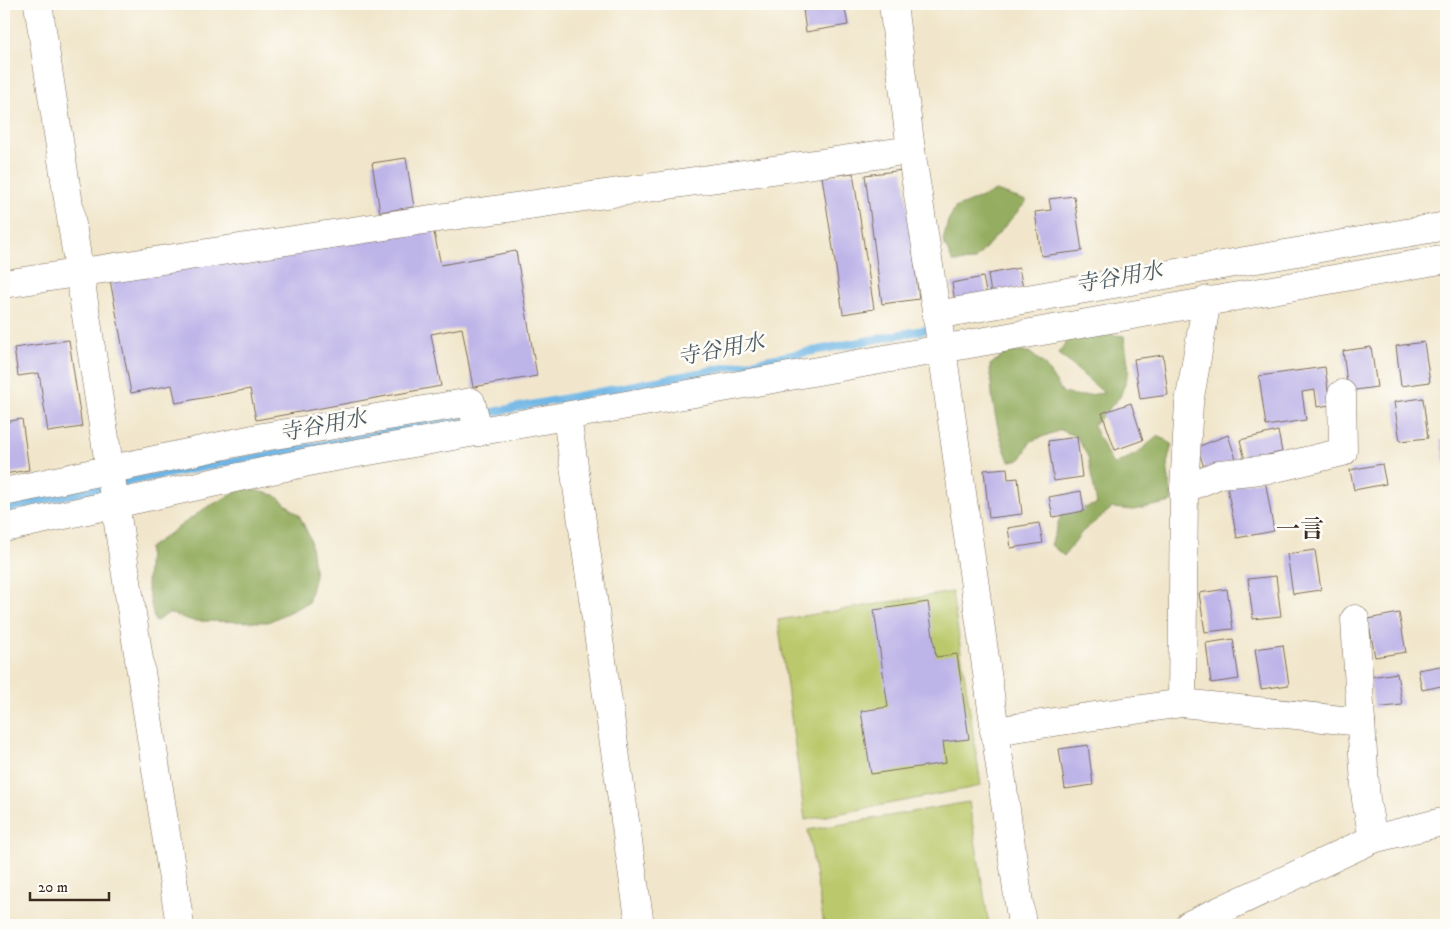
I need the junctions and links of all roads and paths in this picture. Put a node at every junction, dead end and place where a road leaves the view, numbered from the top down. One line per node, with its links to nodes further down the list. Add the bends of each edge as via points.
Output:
1 (38, 4): 6 (street)
2 (893, 4): 3 (street)
3 (911, 150): 6 (street, via 431,219); 9 (street)
4 (1446, 226): 9 (street)
5 (1446, 259): 8 (street)
6 (80, 274): 7 (street); 14 (street)
7 (4, 284)
8 (1207, 300): 10 (street); 15 (street, via 1189,404)
9 (936, 315): 10 (street)
10 (942, 349): 12 (street); 22 (street)
11 (1342, 394): 15 (street, via 1343,452 1272,469 1220,474)
12 (567, 417): 13 (street); 26 (street)
13 (479, 432): 14 (street, via 471,402 263,437); 17 (street, via 313,460)
14 (110, 468): 16 (street); 17 (street)
15 (1184, 489): 20 (street)
16 (4, 492)
17 (115, 503): 18 (street); 25 (street)
18 (4, 528)
19 (1355, 620): 21 (street)
20 (1182, 703): 21 (street); 22 (street)
21 (1362, 722): 24 (street, via 1366,800)
22 (994, 731): 27 (street)
23 (1446, 821): 24 (street)
24 (1373, 838): 28 (street)
25 (180, 925)
26 (640, 925)
27 (1022, 925)
28 (1188, 925)

